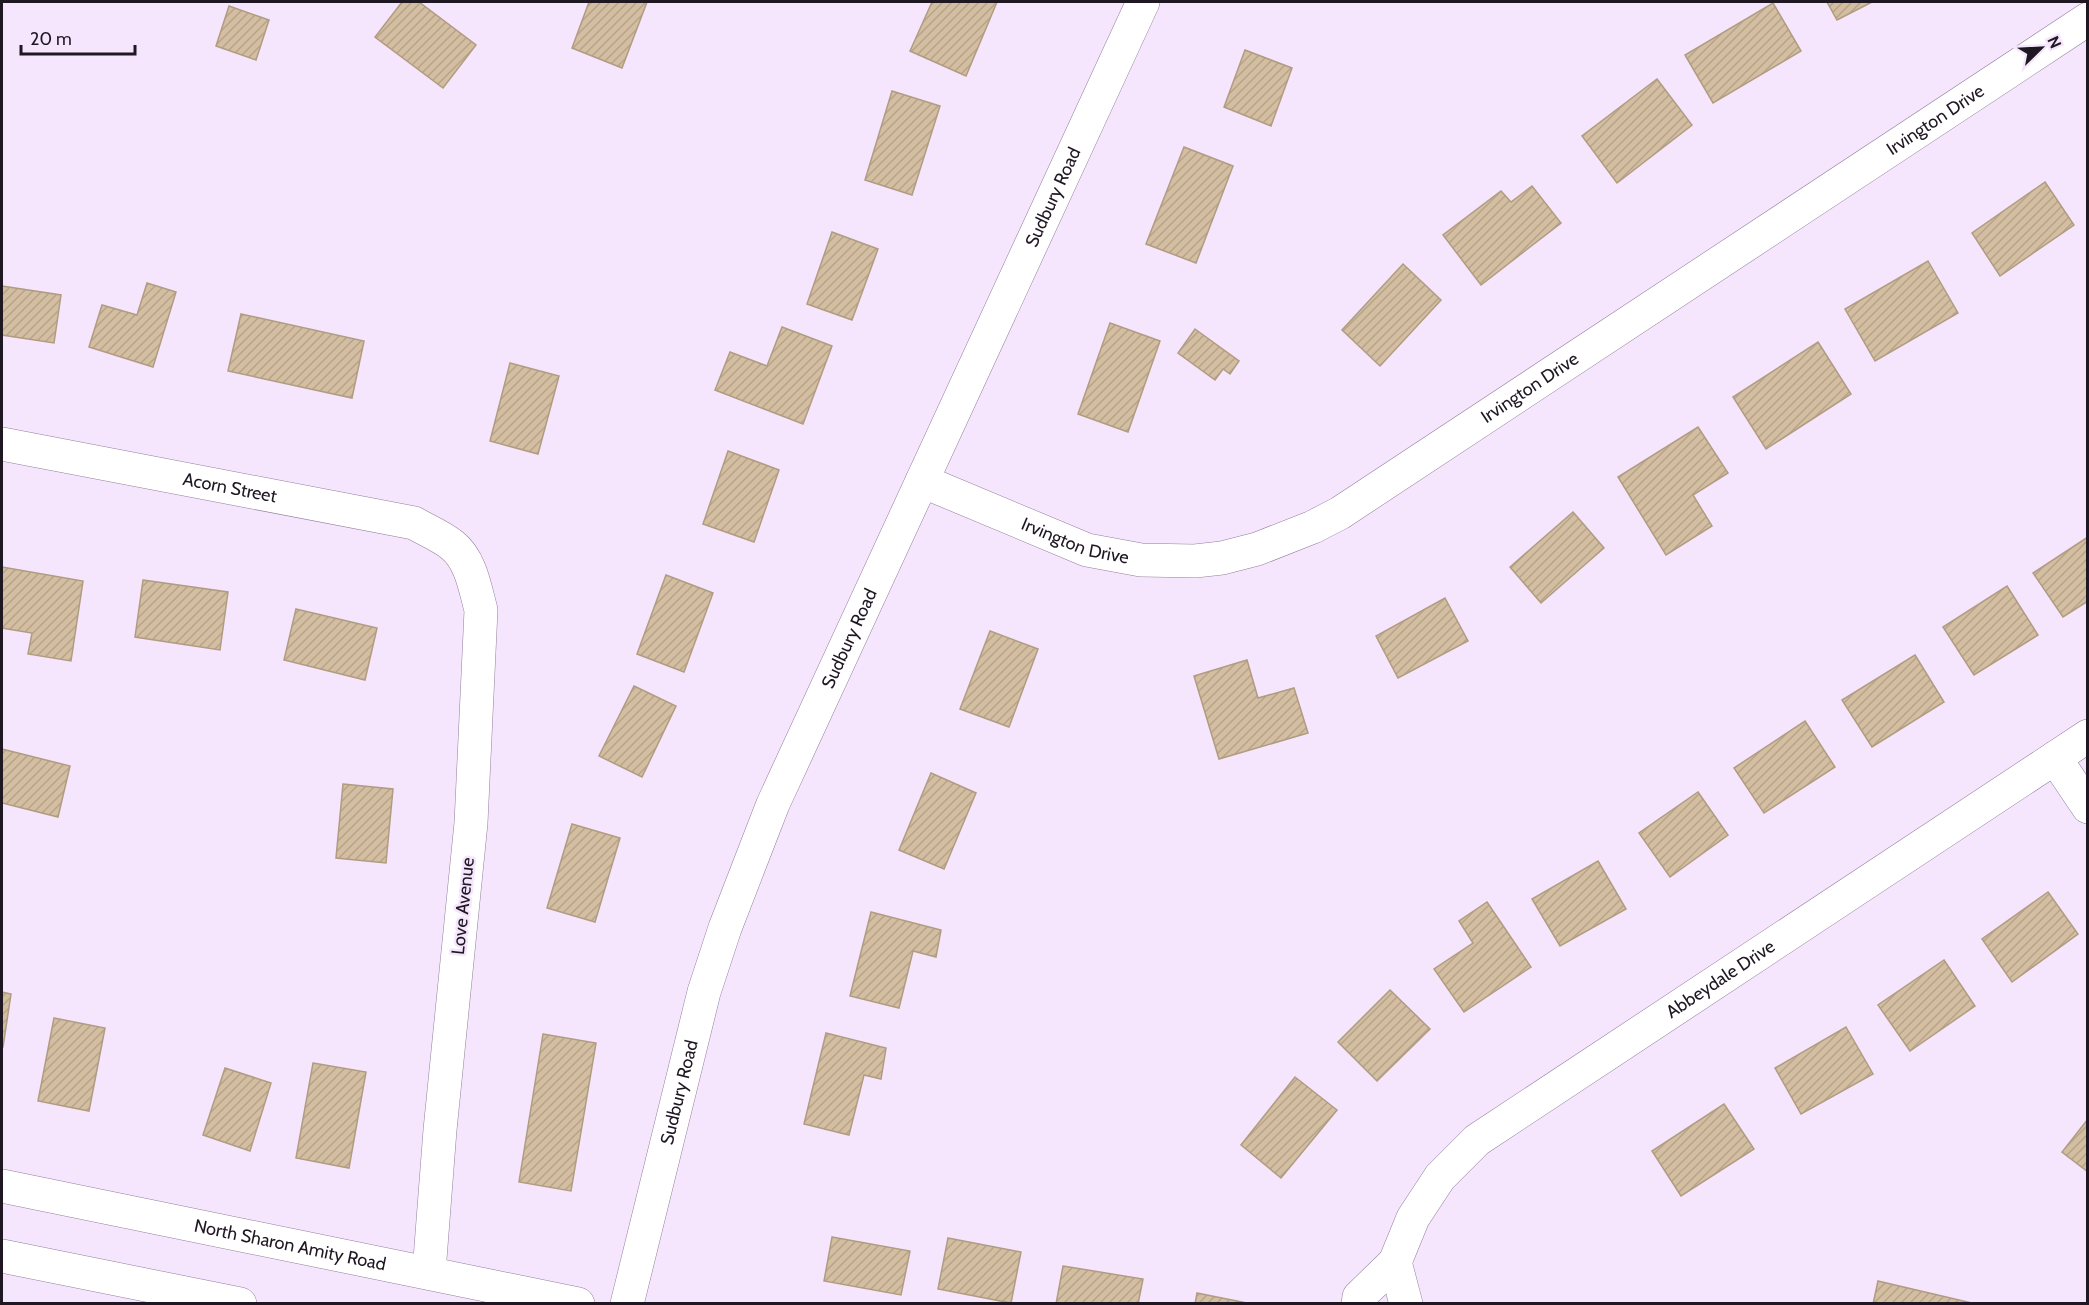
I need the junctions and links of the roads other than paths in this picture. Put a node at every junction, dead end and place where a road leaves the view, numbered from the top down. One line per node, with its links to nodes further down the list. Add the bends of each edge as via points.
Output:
1 (1143, 2): 4 (street, Sudbury Road)
2 (2088, 19): 4 (street, Irvington Drive, via 1340,513 1313,527 1222,558 1141,560 1087,550)
3 (2, 444): 5 (street, Acorn Street, via 414,523)
4 (922, 481): 15 (street, Sudbury Road, via 773,804 724,928 698,1015)
5 (453, 546): 12 (street, Love Avenue, via 472,576 481,610 471,823)
6 (2088, 736): 7 (street, Abbeydale Drive)
7 (2055, 758): 8 (street); 11 (street, Abbeydale Drive, via 1477,1140 1440,1177 1413,1218)
8 (2088, 807)
9 (2, 1186): 12 (street, North Sharon Amity Road)
10 (2, 1256): 13 (street)
11 (1395, 1262): 16 (street, Abbeydale Drive, via 1359,1297); 17 (street)
12 (429, 1272): 14 (street, North Sharon Amity Road)
13 (240, 1304)
14 (578, 1304)
15 (627, 1304)
16 (1358, 1304)
17 (1406, 1304)

